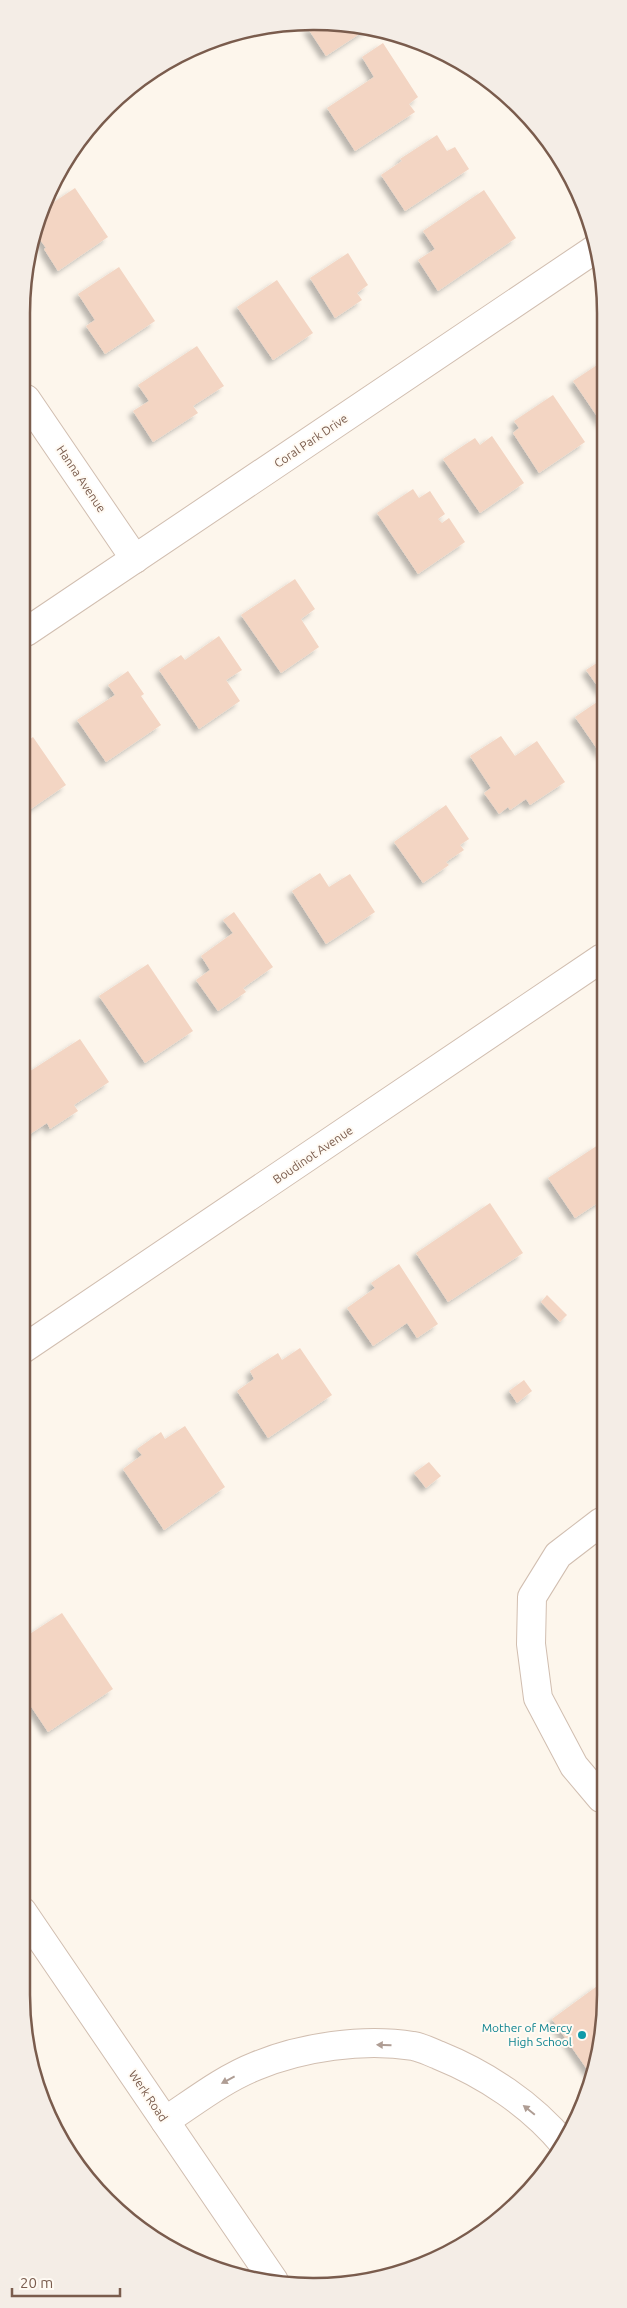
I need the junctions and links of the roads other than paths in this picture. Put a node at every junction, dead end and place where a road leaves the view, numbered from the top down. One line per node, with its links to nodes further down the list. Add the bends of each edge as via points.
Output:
1 (591, 253): 3 (street, Coral Park Drive)
2 (30, 406): 3 (street, Hanna Avenue)
3 (135, 559): 4 (street, Coral Park Drive)
4 (30, 629)
5 (597, 961): 6 (street, Boudinot Avenue)
6 (30, 1344)
7 (597, 1525): 8 (street, via 558,1555 532,1596 531,1644 538,1698 574,1766)
8 (597, 1793)
9 (30, 1923): 10 (street, Werk Road)
10 (165, 2121): 11 (street, one-way to 10, via 509,2094 464,2065 414,2046 357,2043 306,2050 255,2066); 12 (street, Werk Road)
11 (558, 2137)
12 (270, 2275)

